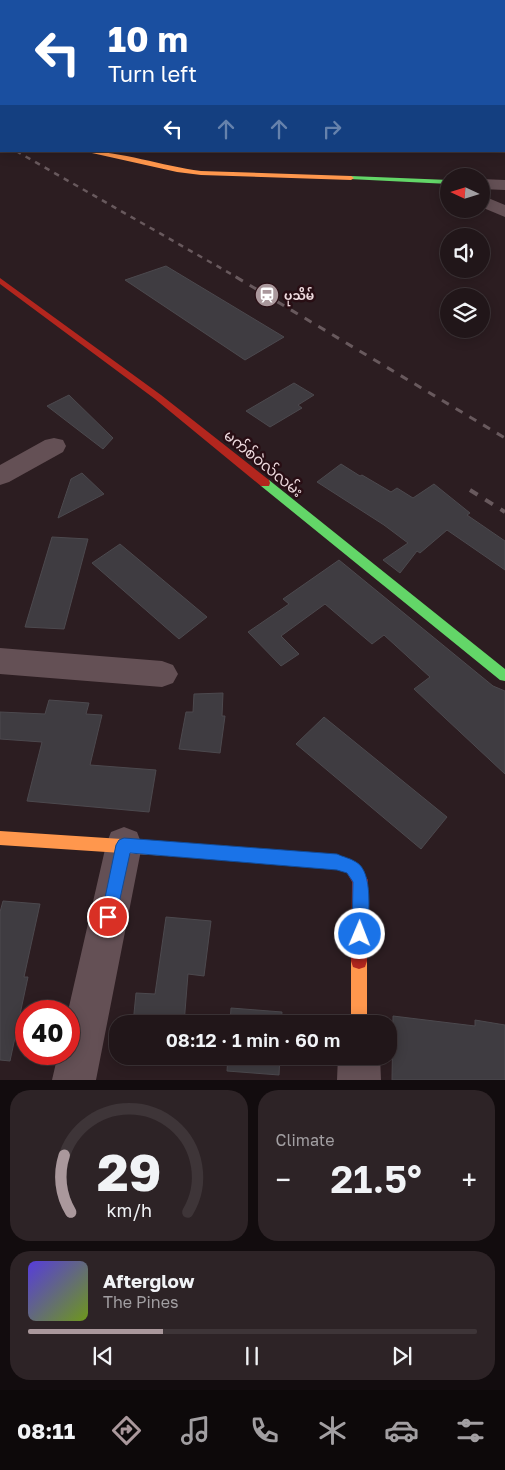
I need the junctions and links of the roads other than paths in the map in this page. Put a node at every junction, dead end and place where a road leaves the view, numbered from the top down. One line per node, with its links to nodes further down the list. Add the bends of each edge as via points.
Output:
1 (91, 152): 2 (street, via 201,173)
2 (440, 183)
3 (490, 184): 4 (street)
4 (505, 185)
5 (490, 204): 6 (street)
6 (505, 212)
7 (0, 280): 12 (street, မက်စ်ဝဲလ်လမ်း, via 158,397)
8 (54, 446): 9 (street)
9 (0, 476)
10 (0, 661): 11 (street)
11 (162, 674)
12 (505, 676)
13 (0, 838): 14 (street)
14 (124, 845): 15 (street, via 337,862 352,868 360,880); 17 (street)
15 (359, 1015)
16 (359, 1065): 18 (street)
17 (74, 1080)
18 (359, 1080)

